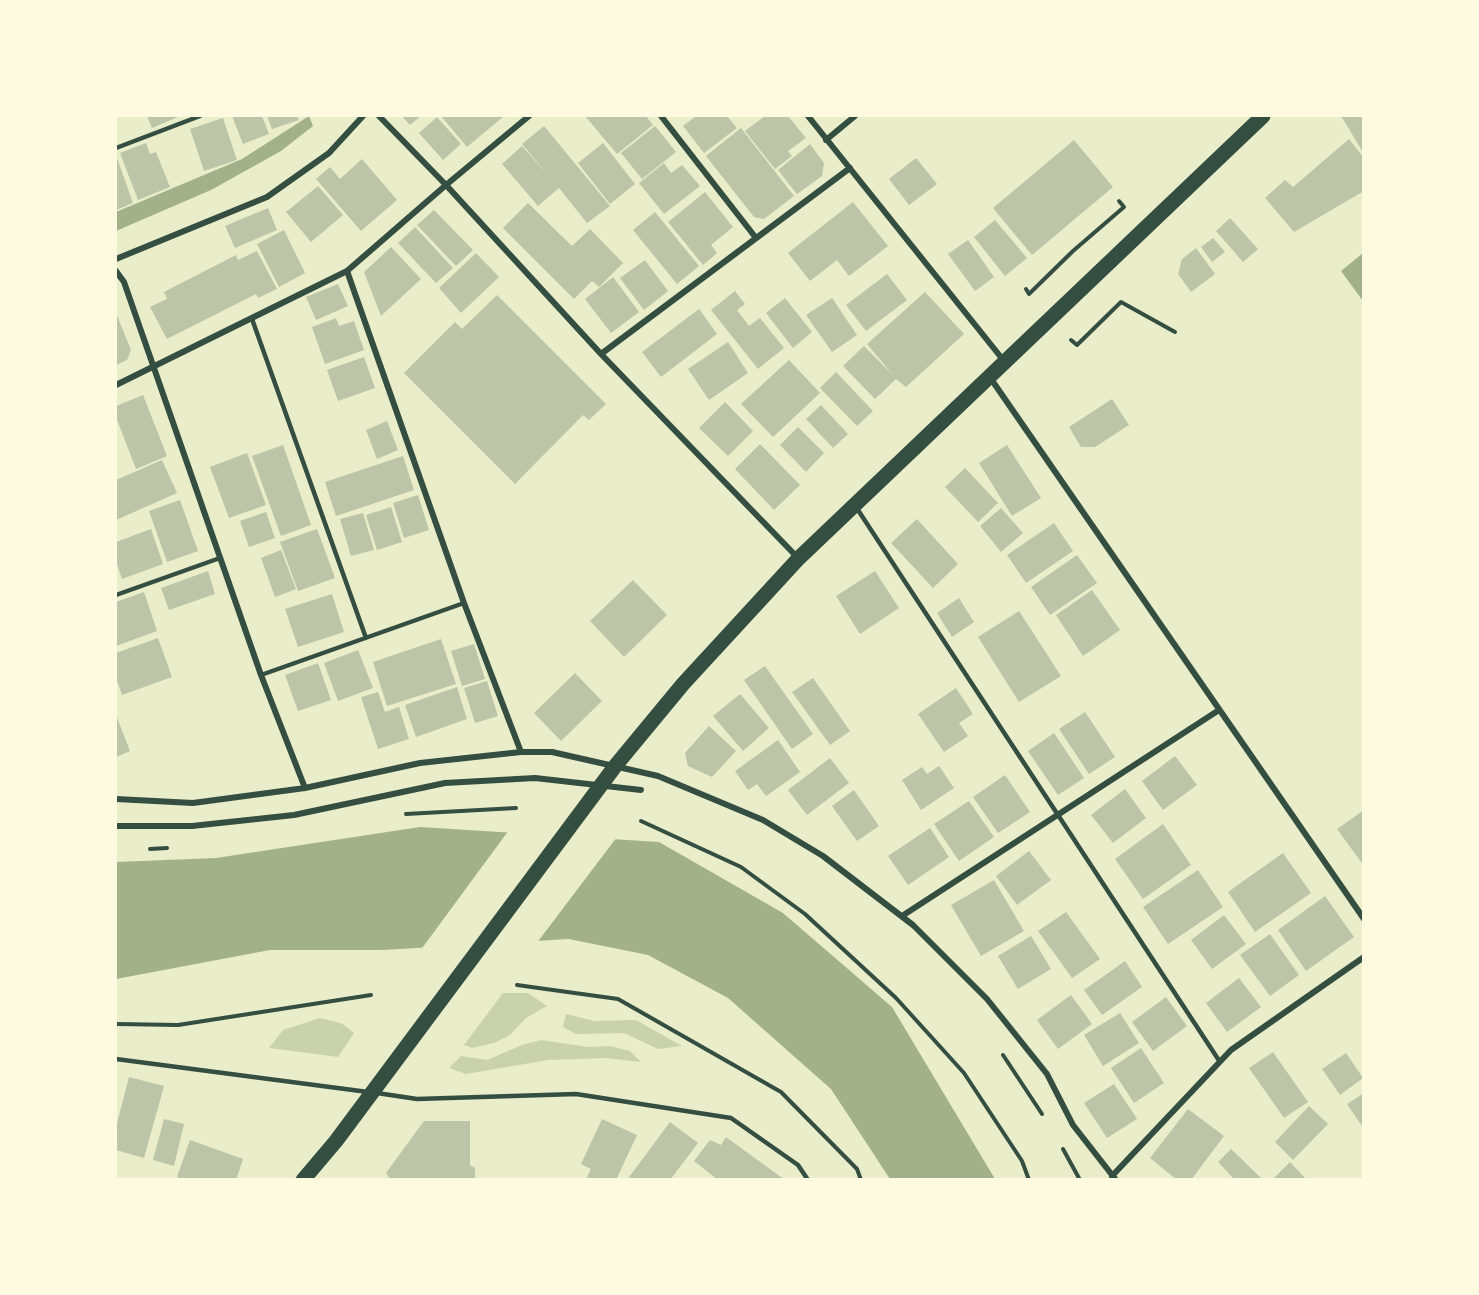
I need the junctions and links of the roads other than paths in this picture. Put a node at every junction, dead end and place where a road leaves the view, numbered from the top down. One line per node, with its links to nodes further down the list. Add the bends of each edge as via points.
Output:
1 (200, 116): 10 (lane)
2 (363, 116): 14 (street, via 330,153 267,197)
3 (379, 116): 12 (street)
4 (529, 116): 12 (street)
5 (661, 116): 13 (street)
6 (808, 116): 9 (street)
7 (855, 116): 9 (street)
8 (1263, 116): 19 (main road)
9 (826, 140): 11 (street)
10 (116, 148)
11 (850, 168): 13 (street); 19 (street)
12 (446, 185): 16 (street); 18 (street)
13 (756, 238): 18 (street)
14 (116, 259)
15 (116, 271): 20 (street)
16 (347, 271): 17 (street); 27 (street)
17 (252, 319): 20 (street); 28 (lane)
18 (601, 354): 25 (street)
19 (1004, 361): 21 (main road)
20 (154, 368): 22 (street); 24 (street)
21 (989, 376): 23 (main road); 30 (street)
22 (116, 385)
23 (854, 505): 25 (main road); 37 (lane)
24 (221, 557): 26 (lane); 29 (street)
25 (799, 558): 32 (main road, via 683,684)
26 (116, 595)
27 (464, 603): 28 (lane); 31 (street)
28 (366, 638): 29 (lane)
29 (261, 675): 33 (street)
30 (1219, 710): 37 (street); 40 (street)
31 (521, 752): 32 (street, via 552,752); 33 (street, via 420,763)
32 (616, 765): 34 (main road); 39 (street, via 658,776 763,820 823,856)
33 (305, 788): 36 (street, via 193,803)
34 (598, 789): 35 (street); 38 (street, via 535,778 445,783 294,815 192,826); 44 (main road)
35 (641, 790)
36 (116, 799)
37 (1058, 815): 39 (street); 43 (lane)
38 (116, 826)
39 (902, 916): 45 (street, via 987,999 1040,1066 1072,1125)
40 (1364, 919)
41 (1364, 957): 43 (street, via 1231,1050)
42 (116, 1059): 44 (lane)
43 (1220, 1062): 45 (street)
44 (372, 1092): 46 (main road); 47 (lane, via 417,1098 576,1094 731,1118 798,1165)
45 (1114, 1178)
46 (303, 1179)
47 (808, 1179)

